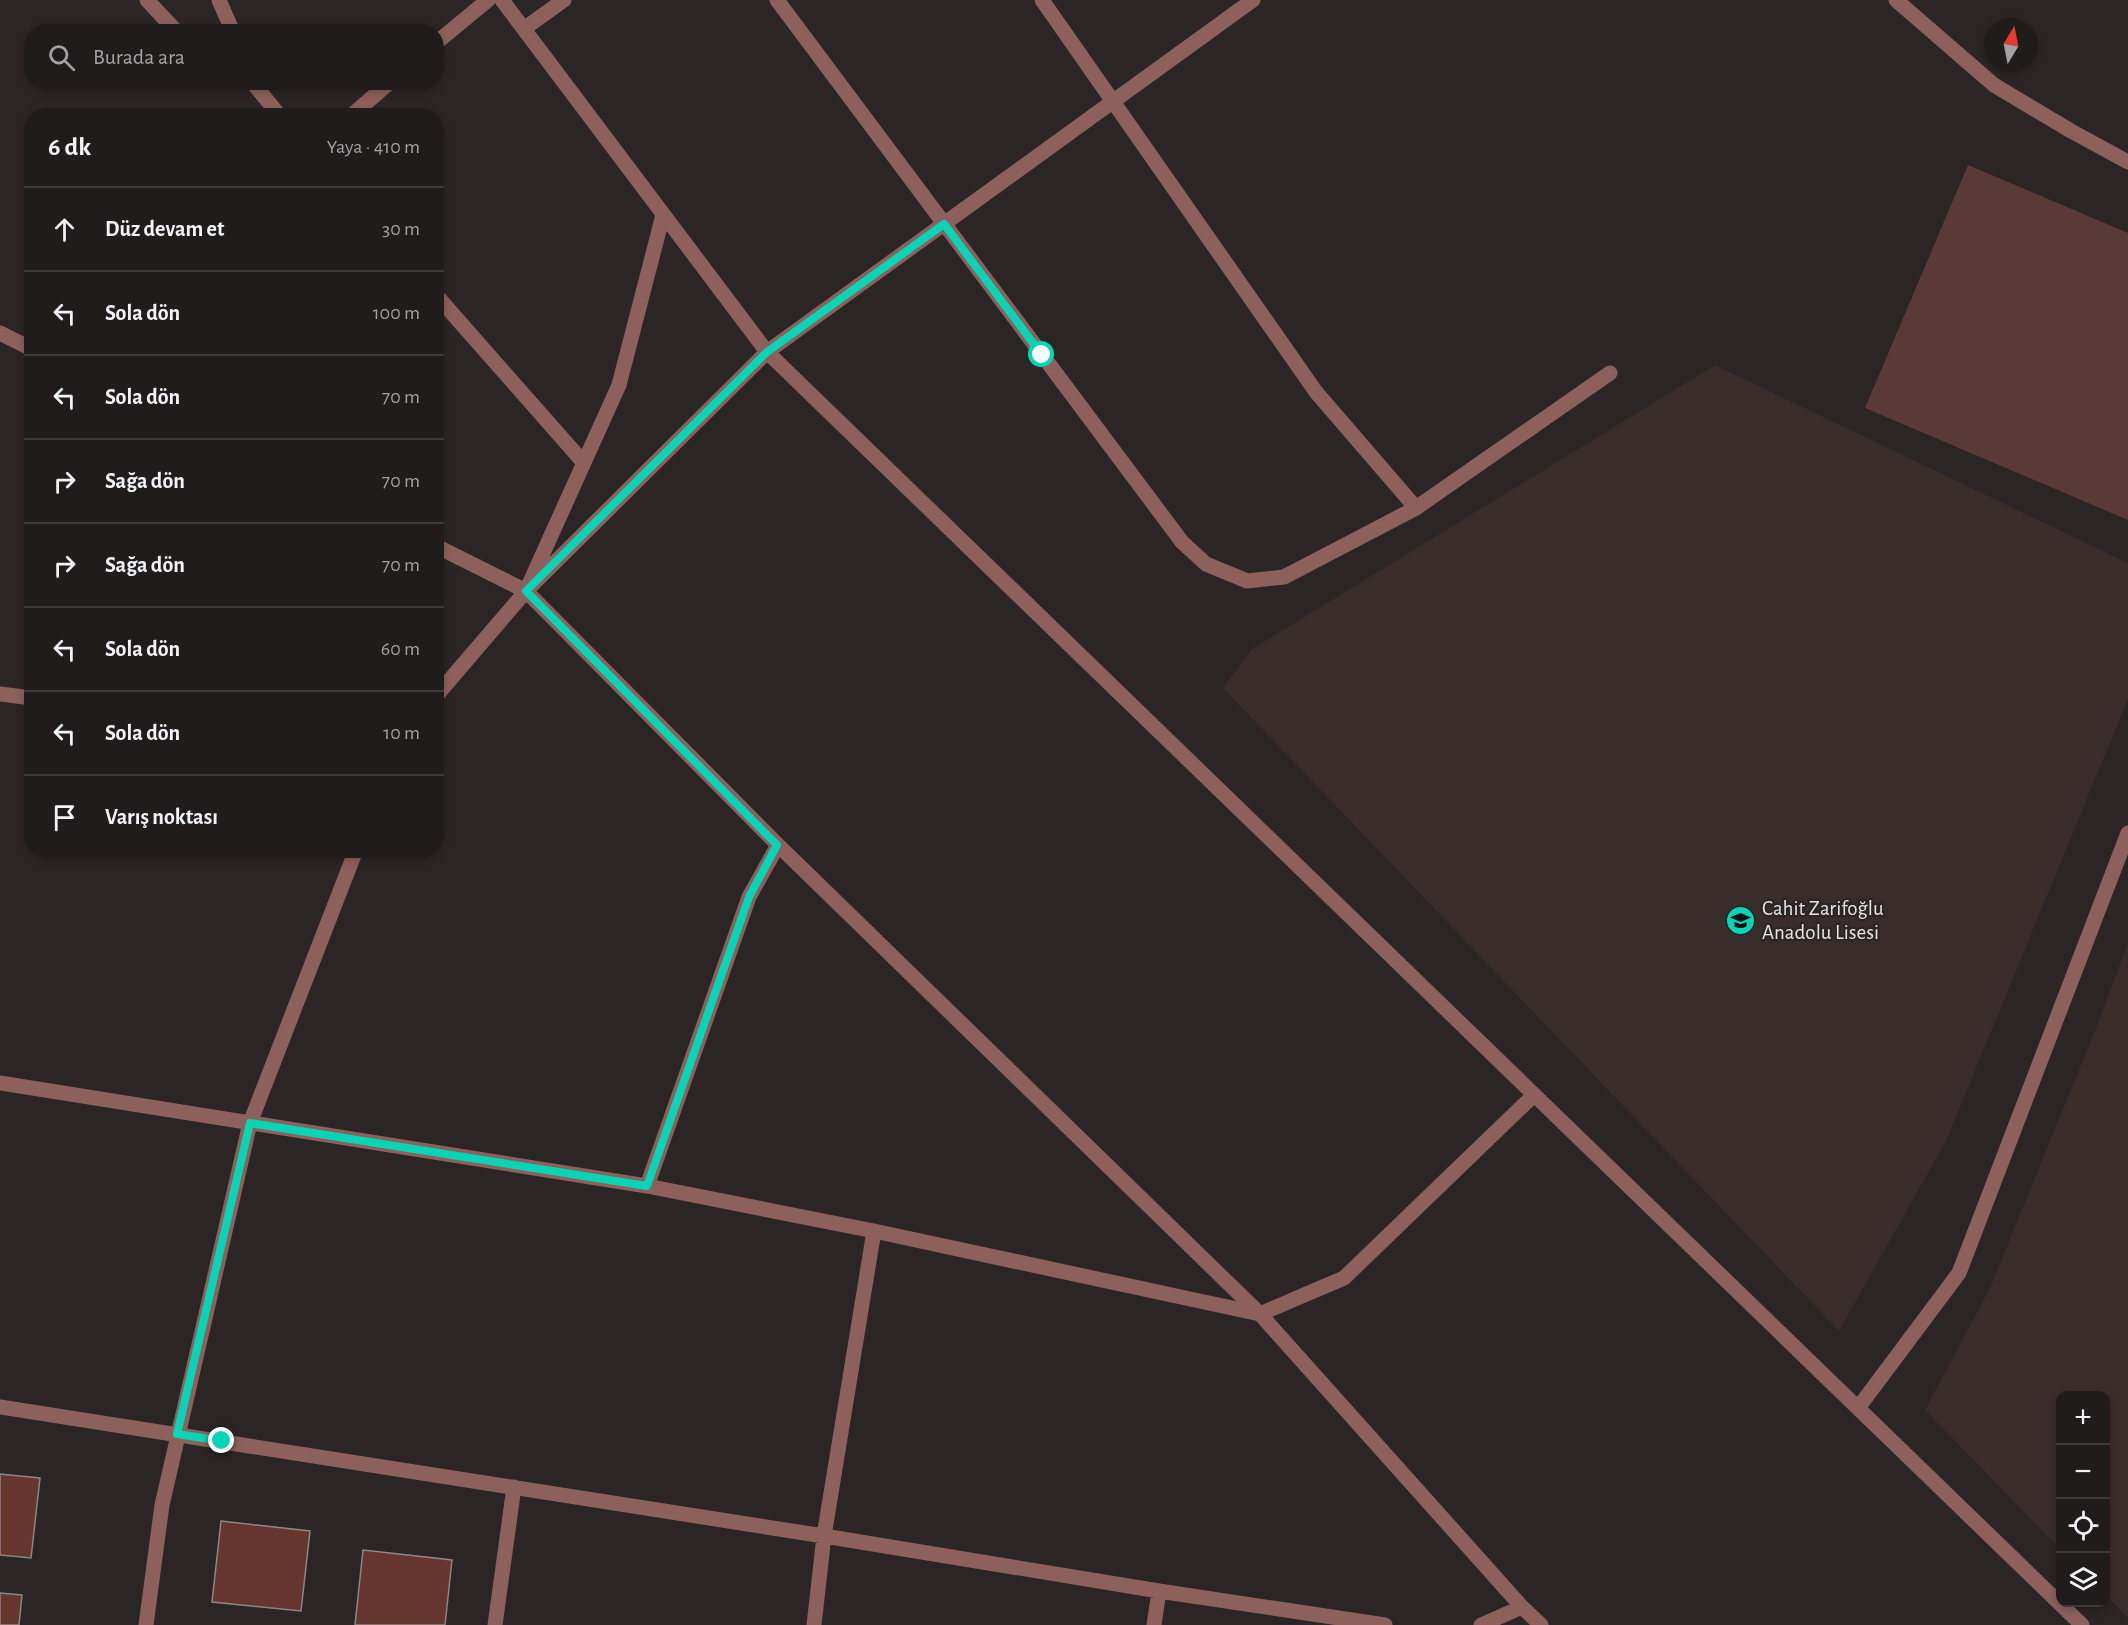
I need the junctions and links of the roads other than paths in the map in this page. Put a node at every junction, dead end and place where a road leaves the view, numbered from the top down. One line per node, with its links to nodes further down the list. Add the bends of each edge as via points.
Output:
1 (147, 0): 10 (street)
2 (219, 0): 11 (street)
3 (488, 0): 13 (street)
4 (502, 0): 12 (street)
5 (564, 0): 12 (street)
6 (777, 0): 21 (street)
7 (1042, 0): 16 (street)
8 (1253, 0): 16 (street)
9 (1896, 0): 19 (street, via 1994,85)
10 (170, 24)
11 (229, 24)
12 (525, 28): 20 (street)
13 (444, 36)
14 (257, 90): 17 (street)
15 (381, 90): 18 (street)
16 (1114, 100): 21 (street); 28 (street, via 1316,392)
17 (273, 108)
18 (360, 108)
19 (2128, 162)
20 (663, 215): 25 (street); 27 (street, via 619,385)
21 (944, 224): 25 (street); 28 (street, via 1182,542 1206,564 1246,581 1284,577)
22 (444, 304): 27 (street)
23 (0, 333): 24 (street)
24 (24, 345)
25 (767, 352): 30 (street); 38 (street)
26 (1610, 373): 28 (street)
27 (584, 463): 30 (street)
28 (1416, 508)
29 (444, 550): 30 (street)
30 (526, 591): 31 (street); 35 (street)
31 (444, 687)
32 (0, 694): 33 (street)
33 (24, 698)
34 (2128, 833): 44 (street, via 1959,1273)
35 (777, 845): 40 (street, via 749,897); 42 (street)
36 (353, 858): 39 (street)
37 (0, 1083): 39 (street)
38 (1534, 1095): 42 (street, via 1344,1278); 44 (street)
39 (250, 1123): 40 (street); 45 (street)
40 (647, 1186): 41 (street)
41 (874, 1231): 42 (street); 47 (street)
42 (1260, 1314): 49 (street)
43 (0, 1407): 45 (street)
44 (1858, 1408): 57 (street)
45 (177, 1434): 46 (street); 50 (street, via 162,1505)
46 (514, 1487): 47 (street); 51 (street)
47 (824, 1536): 48 (street); 52 (street)
48 (1159, 1591): 53 (street); 54 (street)
49 (1522, 1607): 55 (street); 56 (street)
50 (146, 1625)
51 (495, 1625)
52 (814, 1625)
53 (1155, 1625)
54 (1385, 1625)
55 (1481, 1625)
56 (1541, 1625)
57 (2082, 1625)

